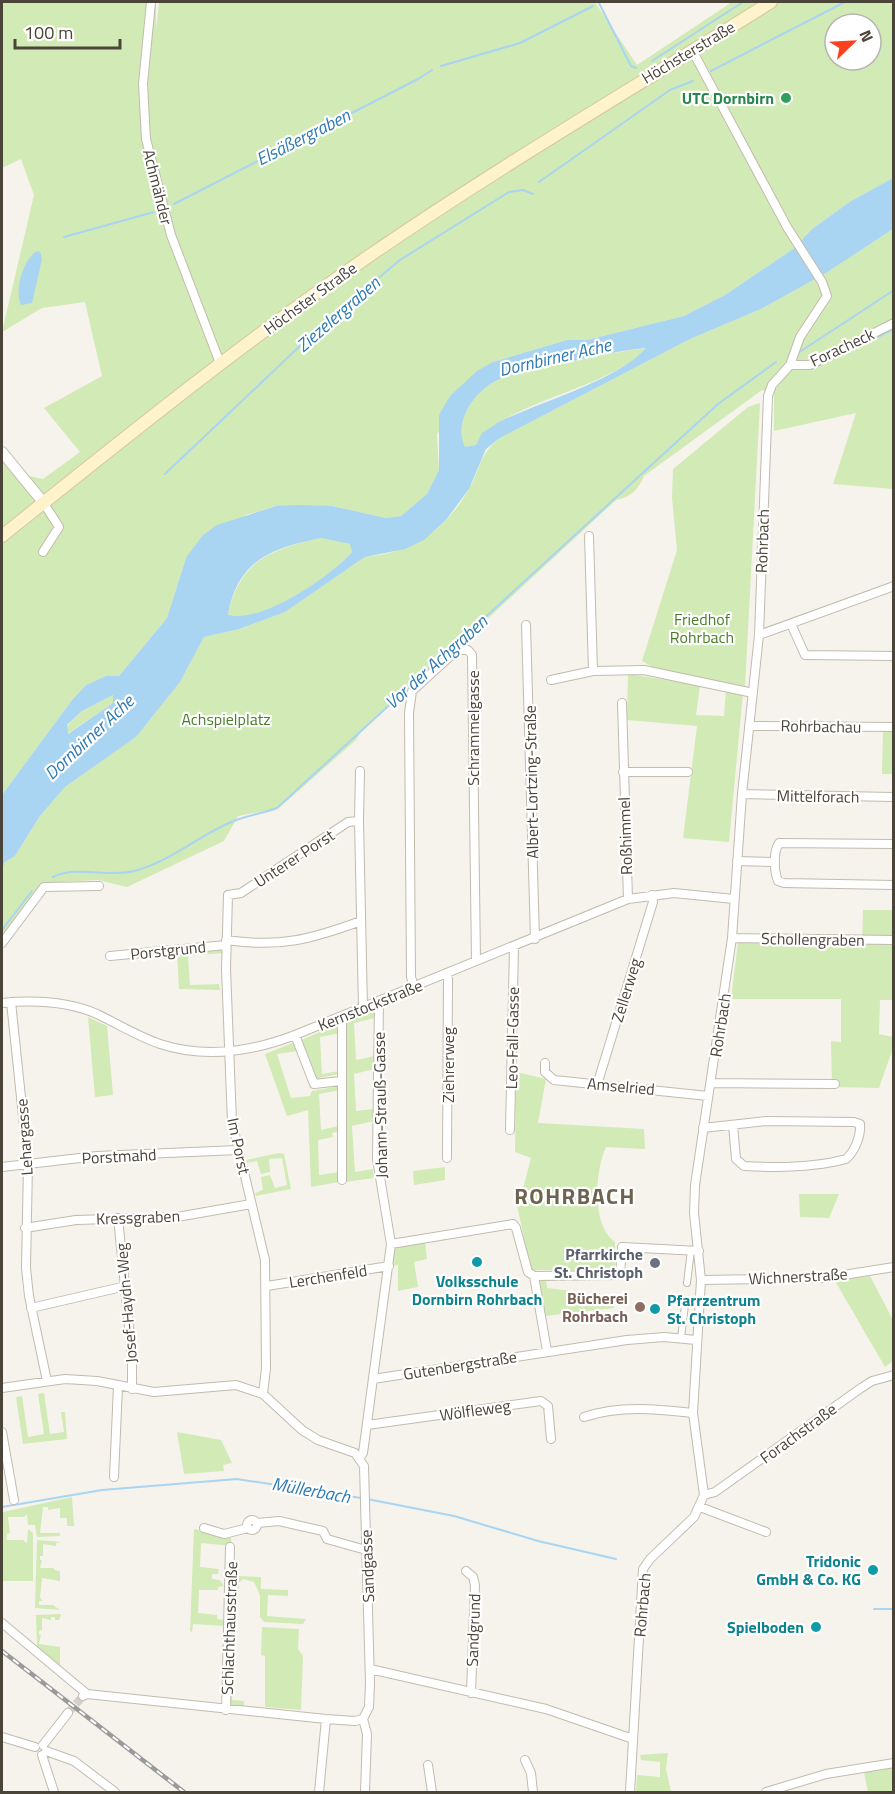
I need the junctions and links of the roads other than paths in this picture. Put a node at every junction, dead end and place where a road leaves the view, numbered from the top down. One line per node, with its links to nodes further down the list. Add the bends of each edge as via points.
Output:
1 (150, 2): 6 (street, Achmähder, via 142,84 146,139 171,235)
2 (771, 2): 3 (main road, Höchsterstraße)
3 (692, 50): 4 (main road, Höchsterstraße); 7 (street, Rohrbach, via 827,296 800,337)
4 (636, 84): 6 (main road, Höchster Straße, via 458,195)
5 (894, 323): 7 (street, Foracheck, via 810,365)
6 (220, 363): 9 (main road, Höchster Straße)
7 (789, 365): 16 (street, Rohrbach, via 768,396)
8 (2, 452): 9 (street)
9 (43, 502): 10 (main road, Höchster Straße); 12 (street, via 58,527)
10 (2, 536)
11 (590, 537): 18 (street)
12 (44, 552)
13 (894, 586): 14 (street)
14 (791, 624): 16 (street); 17 (street, via 805,655)
15 (526, 625): 41 (street, Albert-Lortzing-Straße)
16 (759, 635): 20 (street, Rohrbach)
17 (894, 656)
18 (593, 670): 19 (street); 20 (street, via 644,670)
19 (551, 680)
20 (753, 693): 22 (street, Rohrbach)
21 (622, 703): 25 (street, Roßhimmel)
22 (749, 726): 23 (street, Rohrbachau); 27 (street, Rohrbach)
23 (894, 727)
24 (360, 771): 29 (street, Unterer Porst)
25 (623, 772): 26 (street, Roßhimmel); 37 (street, Roßhimmel)
26 (688, 772)
27 (742, 794): 28 (street, Mittelforach); 31 (street, Rohrbach)
28 (894, 797)
29 (359, 821): 35 (street, Unterer Porst, via 348,822 241,892); 39 (street, Unterer Porst)
30 (894, 844): 32 (street, via 784,842 776,847)
31 (737, 861): 32 (street); 38 (street, Rohrbach)
32 (775, 862): 33 (street, via 778,880 784,883)
33 (894, 885)
34 (99, 886): 44 (street, via 44,887)
35 (228, 895): 43 (street, Im Porst)
36 (652, 895): 37 (street, Kernstockstraße); 38 (street, Kernstockstraße, via 674,893); 60 (street, Zellerweg)
37 (628, 899): 41 (street, Kernstockstraße)
38 (734, 899): 40 (street, Rohrbach)
39 (361, 921): 43 (street, via 288,943); 52 (street, Unterer Porst)
40 (732, 938): 42 (street, Schollengraben); 58 (street, Rohrbach)
41 (535, 939): 45 (street, Kernstockstraße)
42 (894, 940)
43 (226, 942): 46 (street, Porstgrund); 55 (street, Im Porst)
44 (2, 943)
45 (514, 946): 47 (street, Kernstockstraße); 64 (street, Leo-Fall-Gasse)
46 (110, 956)
47 (476, 961): 48 (street, Kernstockstraße); 49 (street, Schrammelgasse, via 472,655 468,650 457,650 412,691 409,713)
48 (446, 973): 49 (street, Kernstockstraße); 66 (street, Ziehrerweg)
49 (414, 987): 50 (street, Kernstockstraße)
50 (380, 1001): 52 (street, Kernstockstraße); 73 (street, Johann-Strauß-Gasse, via 377,1159)
51 (6, 1003): 55 (street, Kernstockstraße, via 49,1002 81,1008 160,1044); 67 (street, Lehargasse)
52 (363, 1008): 53 (street, Kernstockstraße)
53 (342, 1016): 54 (street, Kernstockstraße); 57 (street)
54 (296, 1035): 55 (street, Kernstockstraße); 57 (street, via 314,1084)
55 (230, 1053): 65 (street, Im Porst, via 232,1122)
56 (545, 1064): 60 (street, Amselried, via 545,1072 554,1080)
57 (342, 1081): 69 (street)
58 (711, 1083): 59 (street); 61 (street, Rohrbach)
59 (835, 1084)
60 (597, 1085): 61 (street, Amselried)
61 (708, 1096): 63 (street, Rohrbach)
62 (733, 1125): 62 (street, via 785,1120 854,1122 860,1124 861,1130 846,1159 784,1167 751,1166 739,1164 736,1159); 63 (street)
63 (703, 1128): 74 (street, Rohrbach, via 695,1185)
64 (510, 1130)
65 (238, 1150): 67 (street, Porstmahd, via 97,1156); 70 (street, Im Porst)
66 (447, 1158)
67 (28, 1164): 68 (street, Porstmahd); 72 (street, Lehargasse)
68 (2, 1167)
69 (342, 1180)
70 (251, 1204): 71 (street, Kressgraben, via 177,1217); 81 (street, Im Porst, via 265,1260)
71 (118, 1218): 72 (street, Kressgraben); 80 (street, Josef-Haydn-Weg)
72 (25, 1228): 83 (street, Lehargasse)
73 (391, 1244): 75 (street, Johann-Strauß-Gasse); 77 (street, via 513,1224 528,1272)
74 (695, 1250): 77 (street, via 622,1247 620,1275); 78 (street, Rohrbach); 79 (street)
75 (389, 1266): 81 (street, Lerchenfeld); 88 (street, Johann-Strauß-Gasse)
76 (894, 1267): 78 (street, Wichnerstraße, via 824,1278)
77 (534, 1276): 86 (street)
78 (701, 1280): 85 (street, Rohrbach)
79 (687, 1282)
80 (126, 1286): 83 (street); 92 (street, Josef-Haydn-Weg)
81 (267, 1286): 93 (street, Im Porst)
82 (685, 1305): 84 (street)
83 (31, 1308): 89 (street, Lehargasse)
84 (681, 1338): 85 (street, Gutenbergstraße); 86 (street, Gutenbergstraße)
85 (696, 1340): 94 (street, Rohrbach)
86 (547, 1350): 88 (street, Gutenbergstraße)
87 (894, 1375): 101 (street, Forachstraße, via 861,1388)
88 (373, 1379): 96 (street, Johann-Strauß-Gasse)
89 (47, 1381): 90 (street, via 76,1379); 91 (street)
90 (117, 1386): 92 (street); 100 (street)
91 (2, 1388)
92 (132, 1389): 93 (street, via 161,1392 236,1384)
93 (263, 1394): 99 (street, via 302,1430)
94 (693, 1413): 95 (street, via 641,1408 602,1411); 101 (street, Rohrbach)
95 (584, 1417)
96 (367, 1425): 98 (street, Wölfleweg, via 541,1401 548,1406); 99 (street, Johann-Strauß-Gasse)
97 (2, 1432): 102 (street)
98 (551, 1439)
99 (360, 1457): 107 (street, Sandgasse)
100 (114, 1476)
101 (704, 1496): 103 (street, Rohrbach)
102 (14, 1500)
103 (700, 1507): 105 (street); 117 (street, Rohrbach, via 689,1524 643,1569)
104 (204, 1528): 107 (street, via 224,1534 254,1530 257,1523 279,1521 323,1531 327,1539)
105 (766, 1532)
106 (230, 1547): 112 (street, Schlachthausstraße)
107 (366, 1550): 110 (street, Sandgasse)
108 (466, 1570): 111 (street, Sandgrund, via 475,1585)
109 (2, 1623): 112 (street, Schlachthausstraße, via 85,1695)
110 (370, 1669): 111 (street); 115 (street, via 369,1707)
111 (471, 1693): 117 (street, via 546,1709)
112 (226, 1710): 114 (street, Schlachthausstraße)
113 (68, 1713): 118 (street)
114 (326, 1719): 115 (street, Schlachthausstraße); 124 (street)
115 (363, 1719): 125 (street, via 368,1734)
116 (2, 1737): 118 (street)
117 (633, 1739): 128 (street, Rohrbach)
118 (41, 1749): 122 (street); 123 (street, via 74,1761)
119 (525, 1760): 127 (street)
120 (894, 1763): 129 (street, via 826,1774)
121 (428, 1765): 126 (street)
122 (54, 1792)
123 (115, 1792)
124 (319, 1792)
125 (365, 1792)
126 (432, 1792)
127 (534, 1792)
128 (630, 1792)
129 (766, 1792)

